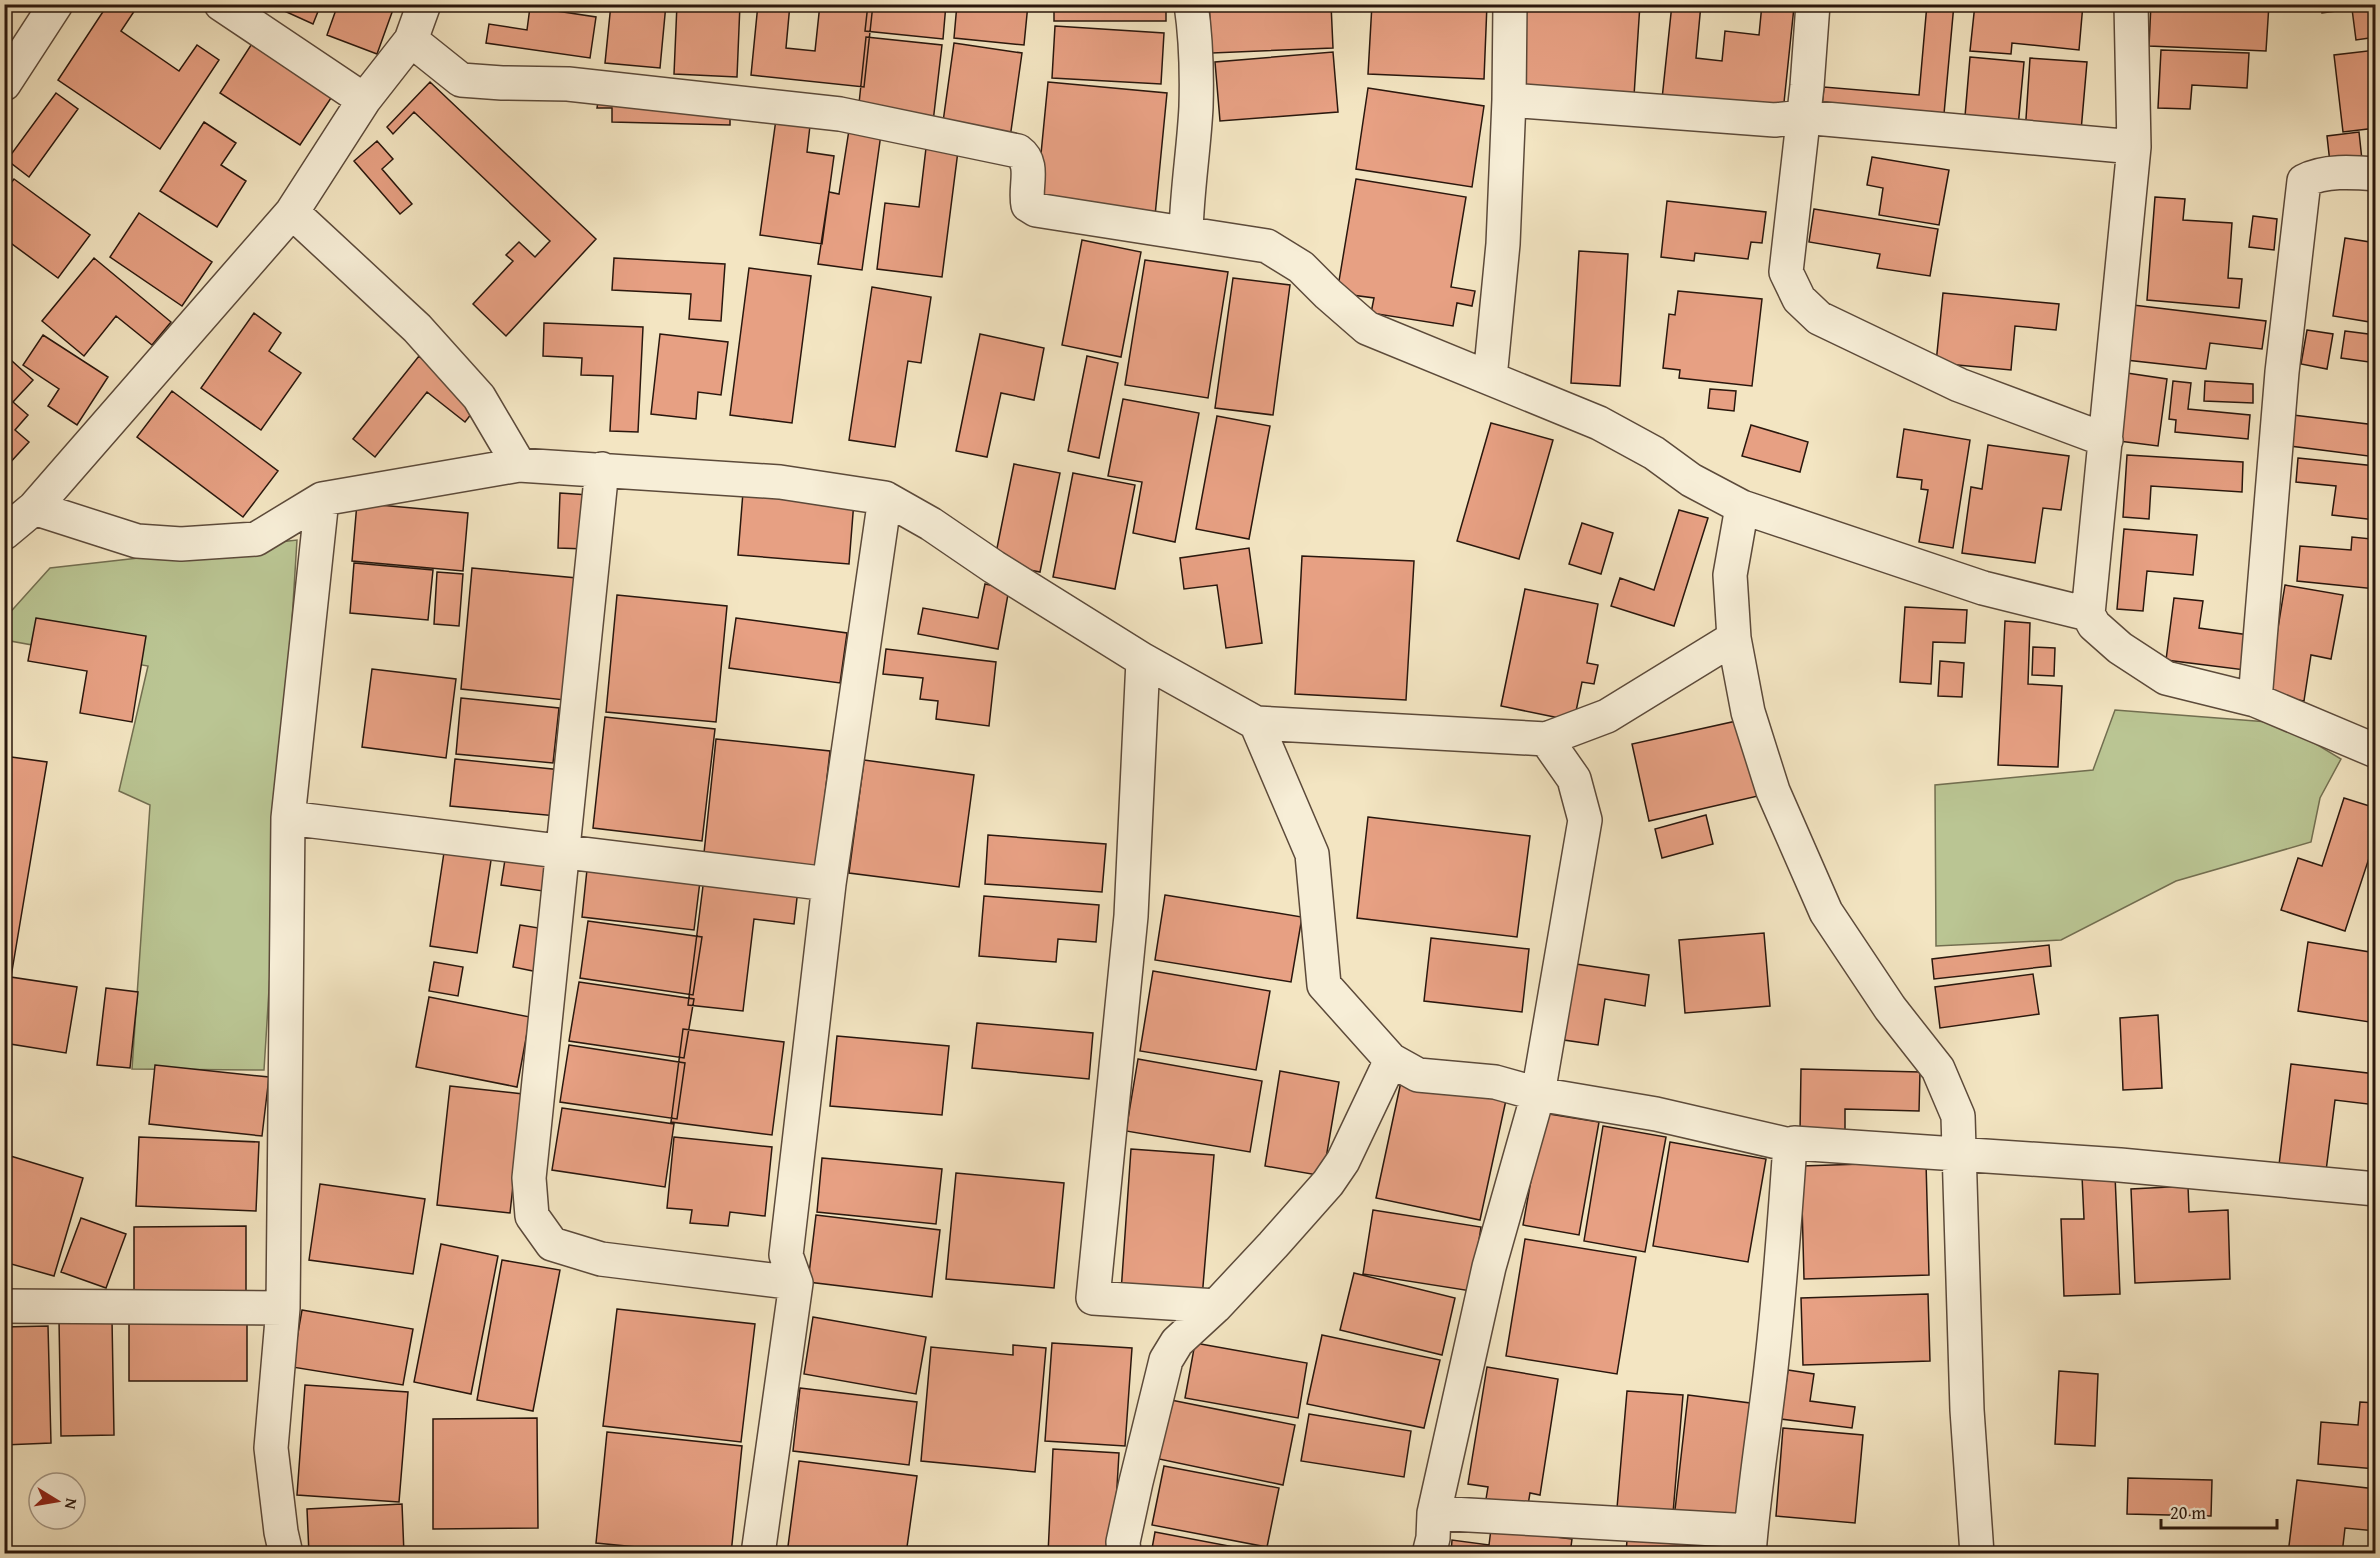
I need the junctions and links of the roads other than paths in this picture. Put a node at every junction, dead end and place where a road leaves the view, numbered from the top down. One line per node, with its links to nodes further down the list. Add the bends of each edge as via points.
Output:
1 (56, 4): 9 (street)
2 (221, 4): 10 (street)
3 (424, 4): 8 (street)
4 (1191, 4): 16 (street, via 1196,107)
5 (1510, 4): 11 (street)
6 (1813, 4): 12 (street)
7 (2131, 4): 13 (street)
8 (411, 40): 10 (street); 16 (street, via 461,80 568,84 840,114 1018,151 1029,163 1026,195 1028,205 1036,210)
9 (4, 84)
10 (364, 100): 15 (street)
11 (1509, 100): 12 (street, via 1775,120); 17 (street, via 1503,244)
12 (1803, 117): 13 (street); 18 (street, via 1786,272 1799,299 1819,318 1959,385)
13 (2134, 147): 18 (street)
14 (2376, 174): 29 (street, via 2330,174 2304,181 2282,372)
15 (292, 212): 19 (street, via 417,328 479,397); 24 (street)
16 (1186, 232): 17 (street, via 1267,246 1301,267 1367,328)
17 (1490, 378): 23 (street, via 1599,423)
18 (2106, 440): 26 (street)
19 (519, 465): 20 (street); 22 (street)
20 (602, 470): 21 (street, via 780,482); 34 (street)
21 (885, 498): 28 (street); 35 (street)
22 (322, 499): 24 (street, via 256,539 181,544 137,541); 33 (street)
23 (1742, 507): 26 (street, via 1983,588); 27 (street, via 1730,575)
24 (34, 508): 25 (street)
25 (4, 533)
26 (2088, 615): 29 (street, via 2120,648 2166,678)
27 (1734, 638): 31 (street, via 1607,716); 39 (street, via 1748,712 1773,791 1826,912 1890,1008 1938,1069 1958,1116)
28 (1143, 660): 30 (street); 43 (street, via 1131,916 1093,1298)
29 (2255, 700): 32 (street)
30 (1256, 723): 31 (street); 36 (street, via 1312,854 1324,985)
31 (1546, 739): 37 (street, via 1574,779 1585,820)
32 (2376, 751)
33 (288, 818): 34 (street); 44 (street)
34 (564, 850): 35 (street); 41 (street, via 529,1178 532,1216 552,1244 601,1258)
35 (829, 884): 41 (street, via 786,1255)
36 (1391, 1060): 37 (street, via 1418,1075 1495,1082); 43 (street, via 1343,1161 1328,1183)
37 (1538, 1094): 38 (street, via 1656,1114); 45 (street, via 1489,1267)
38 (1790, 1145): 39 (street); 46 (street, via 1777,1313)
39 (1959, 1154): 40 (street); 51 (street, via 1967,1410)
40 (2376, 1189)
41 (796, 1283): 48 (street)
42 (4, 1306): 44 (street)
43 (1216, 1306): 49 (street, via 1177,1342 1166,1360 1123,1542)
44 (283, 1308): 47 (street, via 271,1448)
45 (1434, 1513): 46 (street); 50 (street)
46 (1750, 1542)
47 (286, 1554)
48 (758, 1554)
49 (1124, 1554)
50 (1429, 1554)
51 (1977, 1554)

